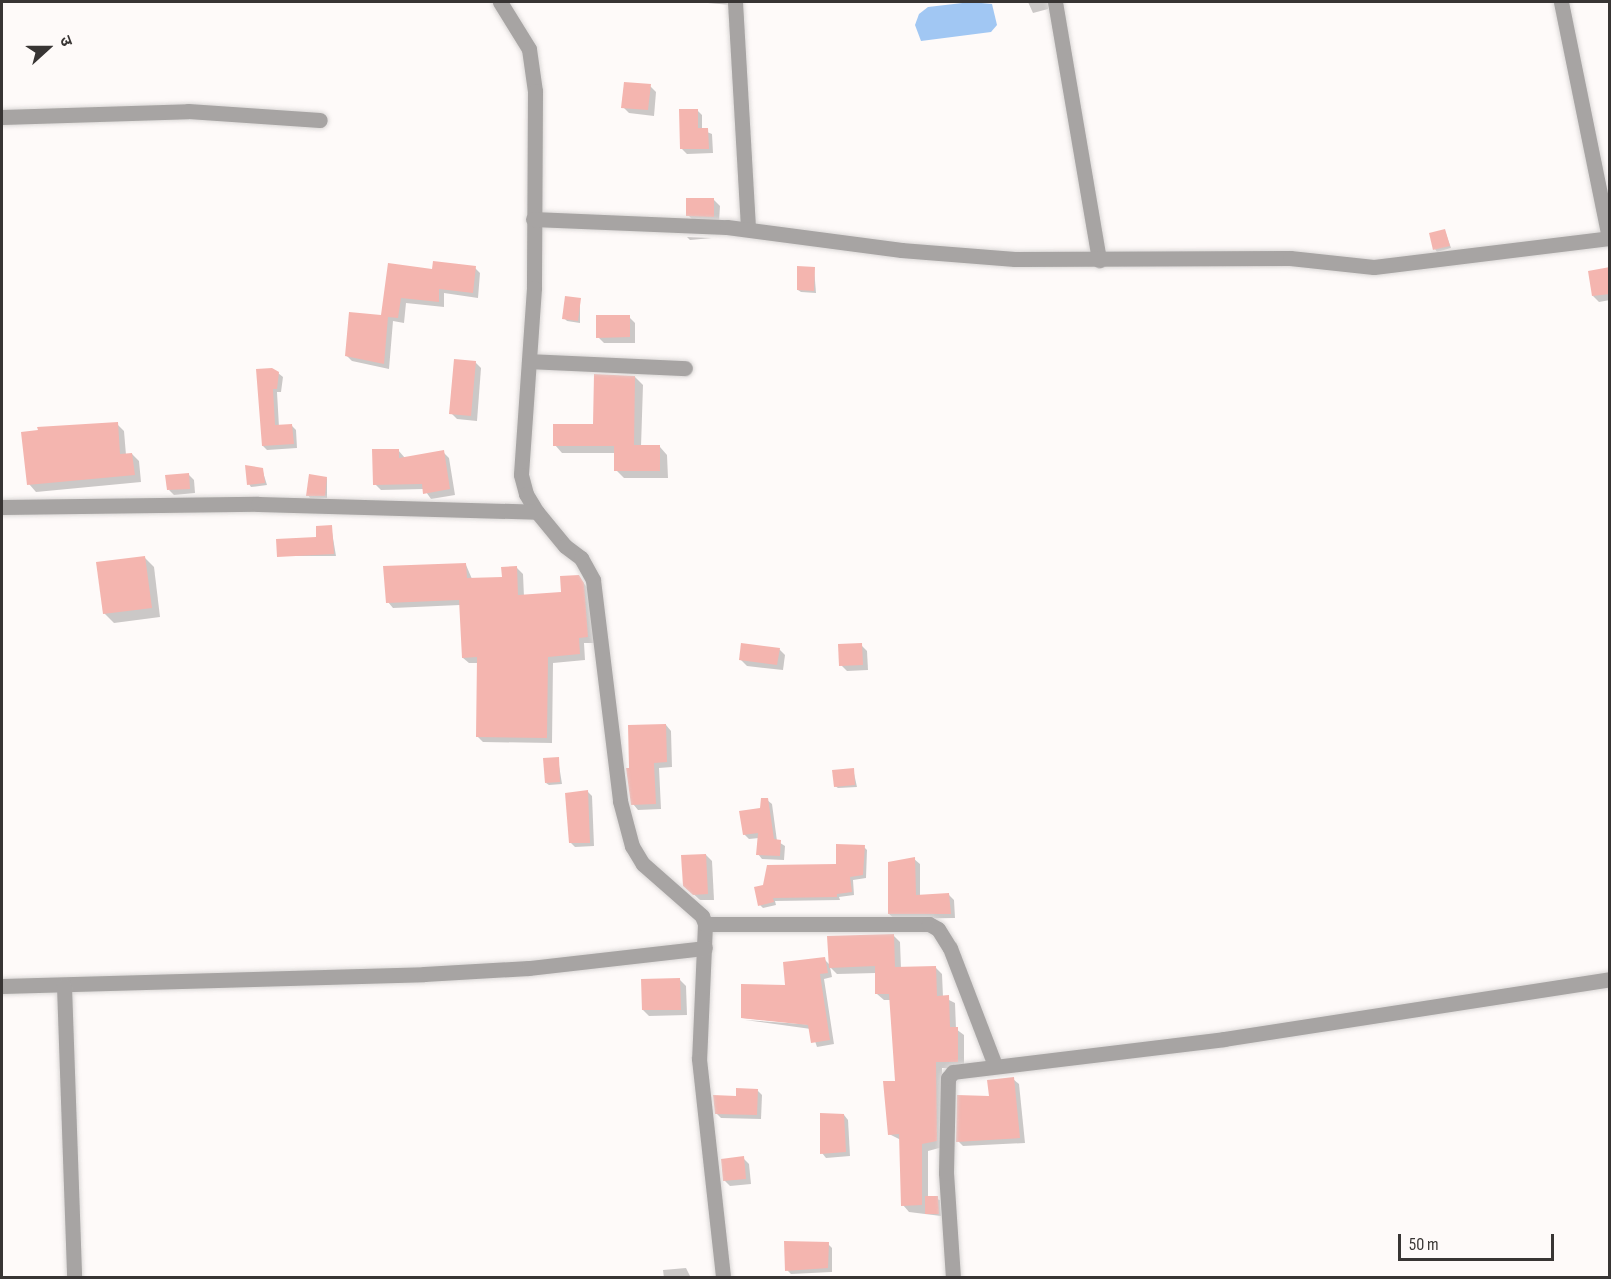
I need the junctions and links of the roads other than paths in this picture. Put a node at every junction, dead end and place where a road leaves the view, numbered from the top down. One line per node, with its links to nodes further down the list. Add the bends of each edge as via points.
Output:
1 (500, 2): 7 (street, via 530,54 535,90)
2 (735, 2): 8 (street)
3 (1055, 2): 10 (street)
4 (1562, 2): 9 (street)
5 (2, 117): 6 (street, via 188,111)
6 (320, 120)
7 (533, 219): 8 (street); 11 (street)
8 (748, 230): 10 (street, via 901,250)
9 (1609, 238): 10 (street, via 1374,267 1290,258)
10 (1099, 261)
11 (529, 361): 12 (street); 14 (street, via 521,474 526,494)
12 (685, 368)
13 (2, 507): 14 (street, via 258,504)
14 (537, 512): 15 (street, via 565,546 581,558 593,580 620,801 632,846 643,864 702,916)
15 (705, 924): 16 (street); 20 (street, via 929,924 938,929 950,948)
16 (705, 948): 19 (street, via 529,968); 22 (street, via 699,1059)
17 (1610, 979): 20 (street, via 1224,1039)
18 (2, 986): 19 (street)
19 (64, 986): 21 (street)
20 (995, 1065): 23 (street, via 959,1069 948,1078 946,1173)
21 (74, 1278)
22 (723, 1278)
23 (953, 1278)

